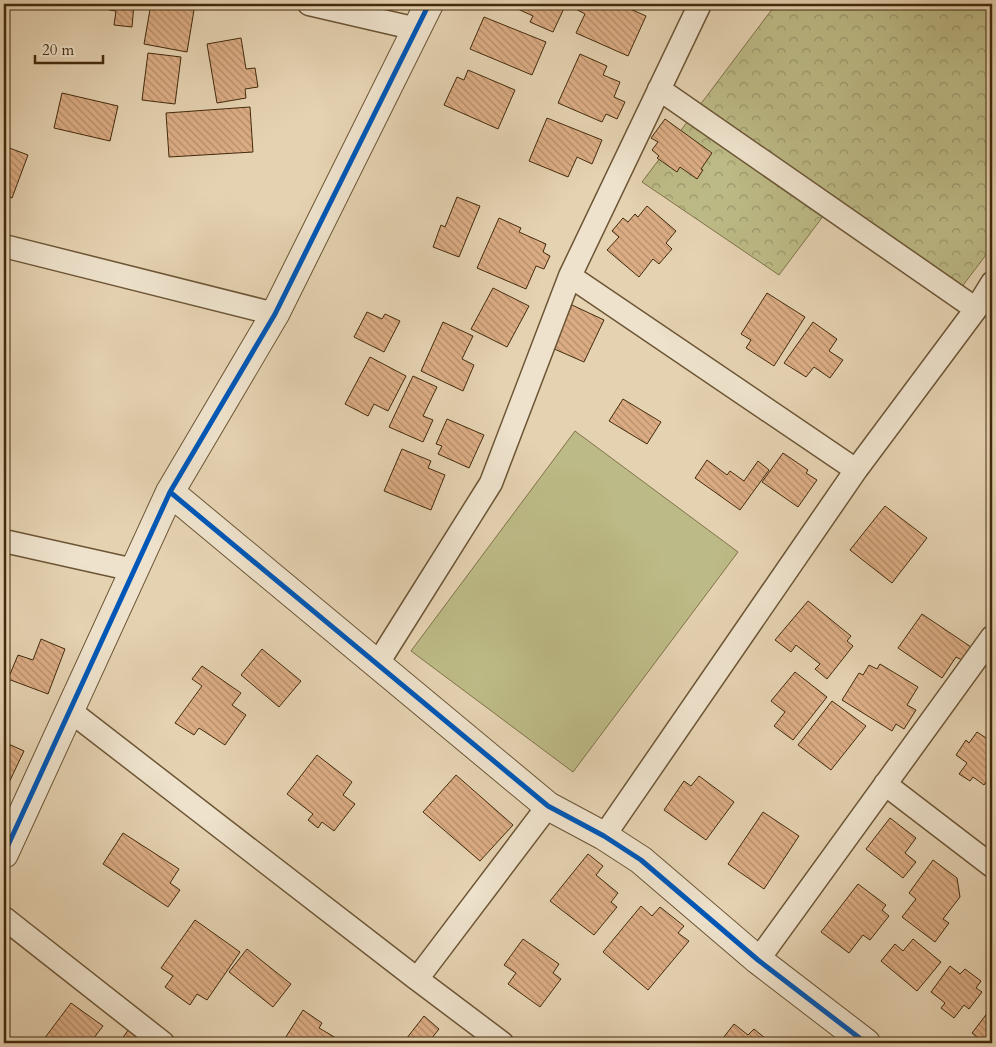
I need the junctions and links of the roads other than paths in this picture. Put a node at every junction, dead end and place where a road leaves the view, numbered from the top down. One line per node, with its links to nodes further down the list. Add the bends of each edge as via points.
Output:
1 (309, 4): 4 (street)
2 (429, 4): 4 (street)
3 (700, 4): 5 (street)
4 (417, 29): 10 (street)
5 (659, 89): 7 (street); 9 (street)
6 (4, 246): 10 (street)
7 (570, 276): 11 (street); 16 (street, via 491,483)
8 (992, 283): 9 (street)
9 (976, 310): 11 (street)
10 (275, 314): 12 (street)
11 (856, 470): 20 (street)
12 (170, 492): 14 (street); 16 (street)
13 (4, 541): 14 (street)
14 (134, 570): 17 (street)
15 (992, 637): 18 (street)
16 (378, 664): 19 (street)
17 (69, 710): 21 (street); 25 (street)
18 (885, 784): 22 (street); 24 (street)
19 (548, 806): 20 (street); 25 (street)
20 (604, 836): 24 (street, via 640,860)
21 (4, 854)
22 (992, 866)
23 (4, 918): 26 (street)
24 (758, 960): 28 (street)
25 (417, 979): 27 (street)
26 (163, 1043)
27 (502, 1043)
28 (866, 1043)

